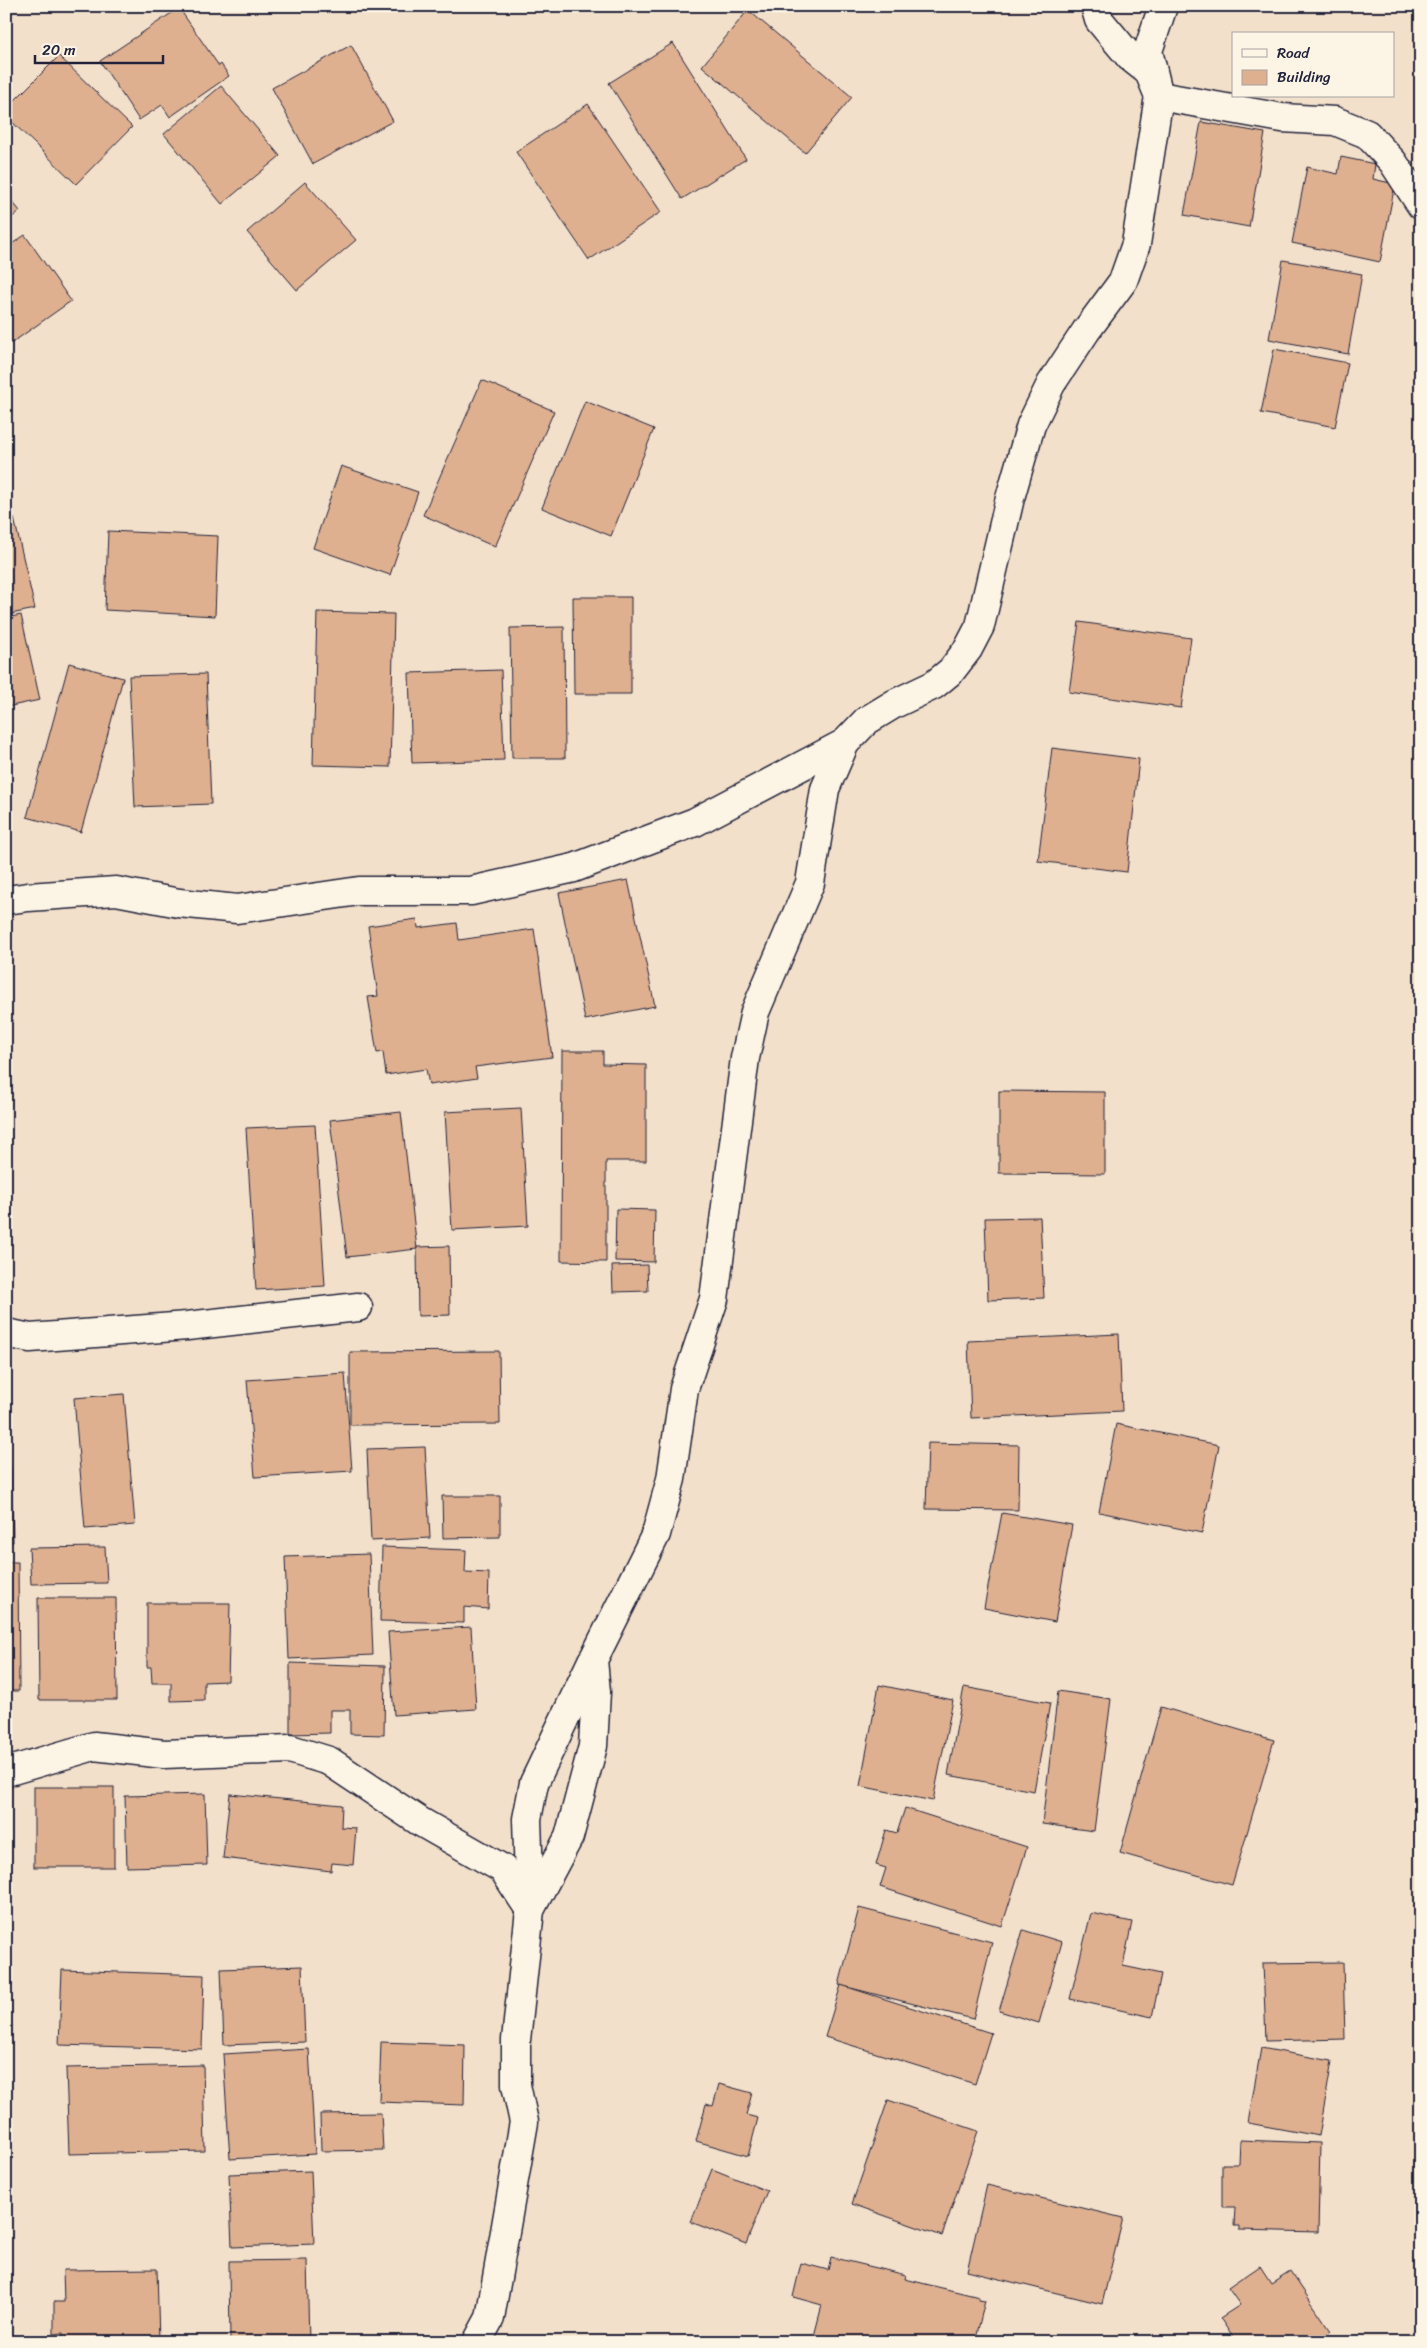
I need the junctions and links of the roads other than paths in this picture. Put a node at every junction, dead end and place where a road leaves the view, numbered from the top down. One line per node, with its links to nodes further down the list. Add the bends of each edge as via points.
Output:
1 (1095, 6): 3 (street, via 1100,20 1130,57 1149,72)
2 (1163, 6): 3 (street, via 1148,51)
3 (1159, 96): 4 (street, via 1282,118 1335,121 1367,134 1393,162); 5 (street, via 1136,244 1122,281 1051,384 1031,425 980,626 952,671 934,685 866,721)
4 (1421, 205)
5 (845, 743): 6 (street, via 695,822 574,868 471,891 359,892 237,909 116,892); 9 (street, via 825,789 810,883 755,1012 745,1058 714,1299 684,1389 671,1479 656,1534)
6 (6, 900)
7 (358, 1307): 8 (street, via 187,1326 30,1338)
8 (6, 1333)
9 (593, 1660): 11 (street, via 596,1692 591,1755 569,1837); 11 (street, via 534,1783 527,1818)
10 (6, 1772): 11 (street, via 94,1746 164,1754 290,1749 329,1761 419,1821 503,1869)
11 (530, 1910): 12 (street, via 516,2040 516,2085 524,2122 490,2318)
12 (477, 2342)

